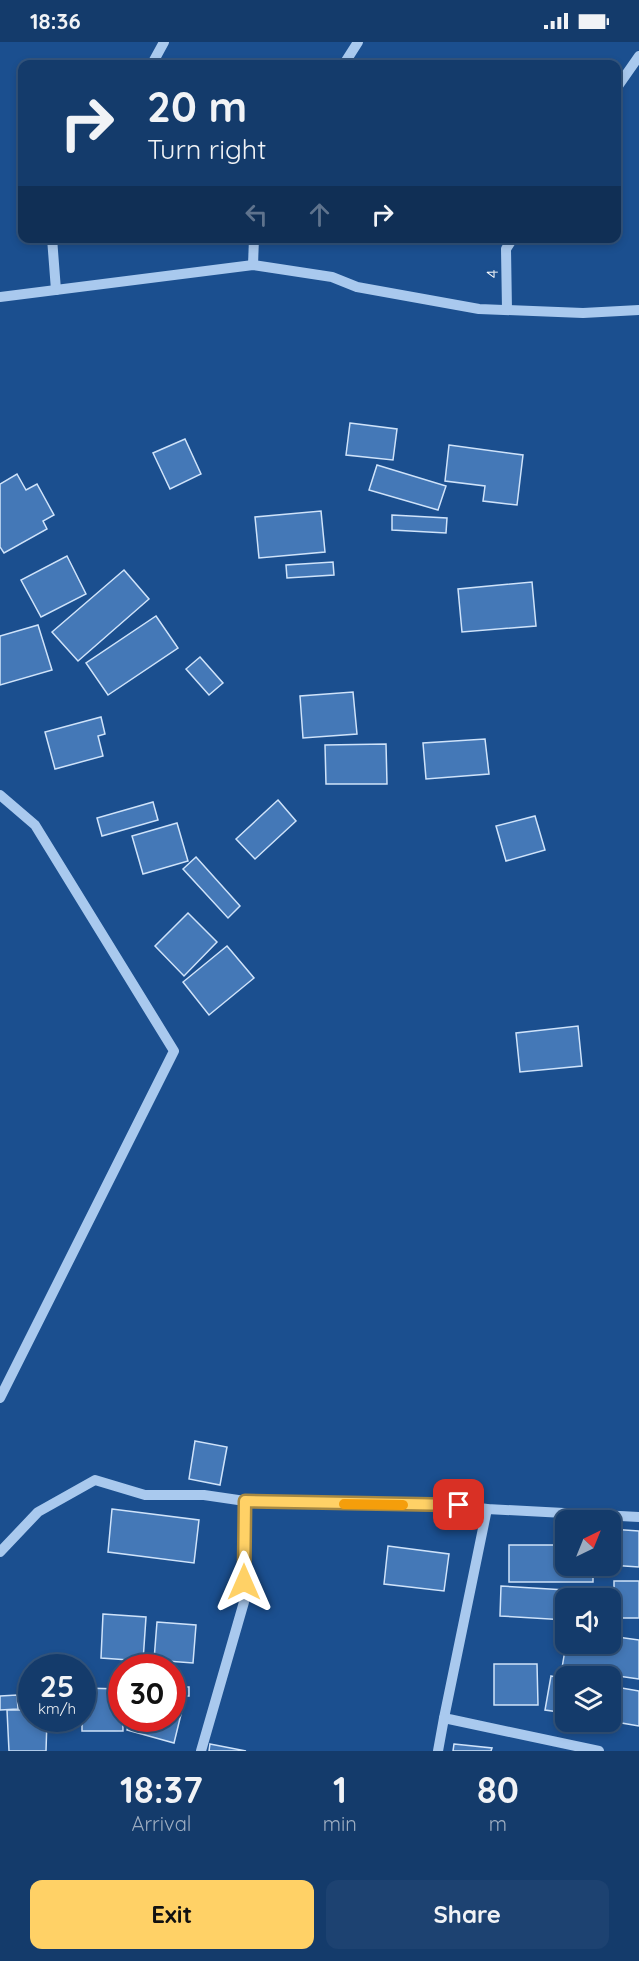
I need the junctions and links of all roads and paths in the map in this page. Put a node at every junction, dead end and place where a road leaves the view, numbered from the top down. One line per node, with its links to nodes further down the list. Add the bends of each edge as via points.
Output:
1 (164, 42): 4 (street)
2 (358, 42): 5 (street)
3 (639, 56): 6 (street)
4 (154, 60)
5 (347, 60)
6 (621, 82)
7 (52, 243): 11 (street)
8 (254, 243): 10 (street)
9 (510, 243): 13 (street, 4, via 506,249)
10 (253, 265): 11 (street); 13 (street, via 332,277 357,287 479,309)
11 (56, 290): 12 (street)
12 (0, 297)
13 (507, 310): 14 (street)
14 (639, 310)
15 (0, 795): 16 (street, via 35,825 174,1051)
16 (0, 1398)
17 (245, 1501): 18 (street, via 459,1505); 20 (street, via 204,1494 145,1495 95,1480 38,1512); 22 (street, via 244,1602)
18 (487, 1509): 19 (street); 21 (street)
19 (639, 1516)
20 (0, 1552)
21 (444, 1718): 23 (street); 24 (street)
22 (201, 1751)
23 (438, 1751)
24 (599, 1751)

